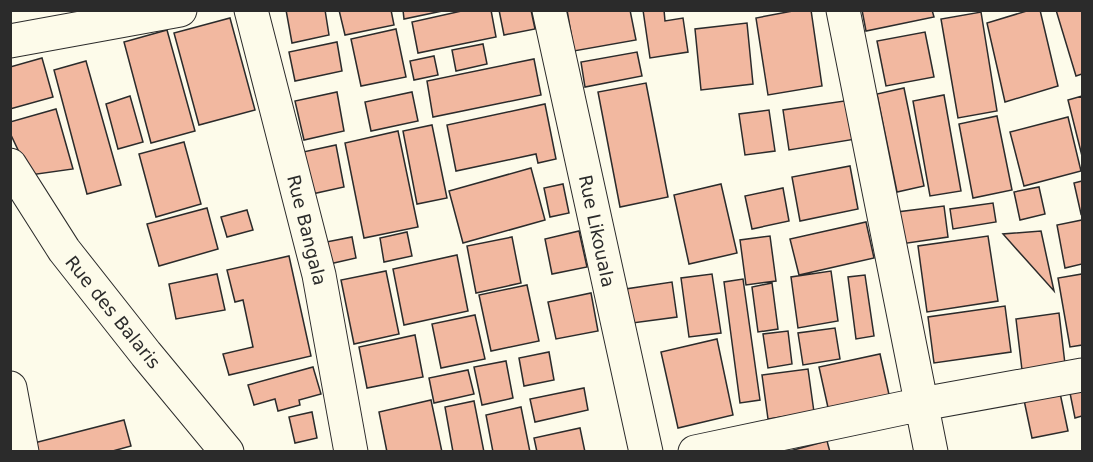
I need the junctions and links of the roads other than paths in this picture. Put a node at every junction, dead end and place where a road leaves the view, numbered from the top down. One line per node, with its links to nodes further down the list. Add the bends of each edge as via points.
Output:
1 (180, 10): 5 (street)
2 (251, 10): 12 (street, Rue Bangala, via 319,275)
3 (549, 10): 13 (street, Rue Likouala)
4 (843, 10): 9 (street)
5 (10, 41)
6 (10, 165): 11 (street, Rue des Balaris, via 64,250)
7 (1083, 375): 9 (street)
8 (10, 388): 10 (street)
9 (922, 404): 14 (street); 15 (street)
10 (22, 452)
11 (227, 452)
12 (351, 452)
13 (646, 452)
14 (695, 452)
15 (931, 452)

